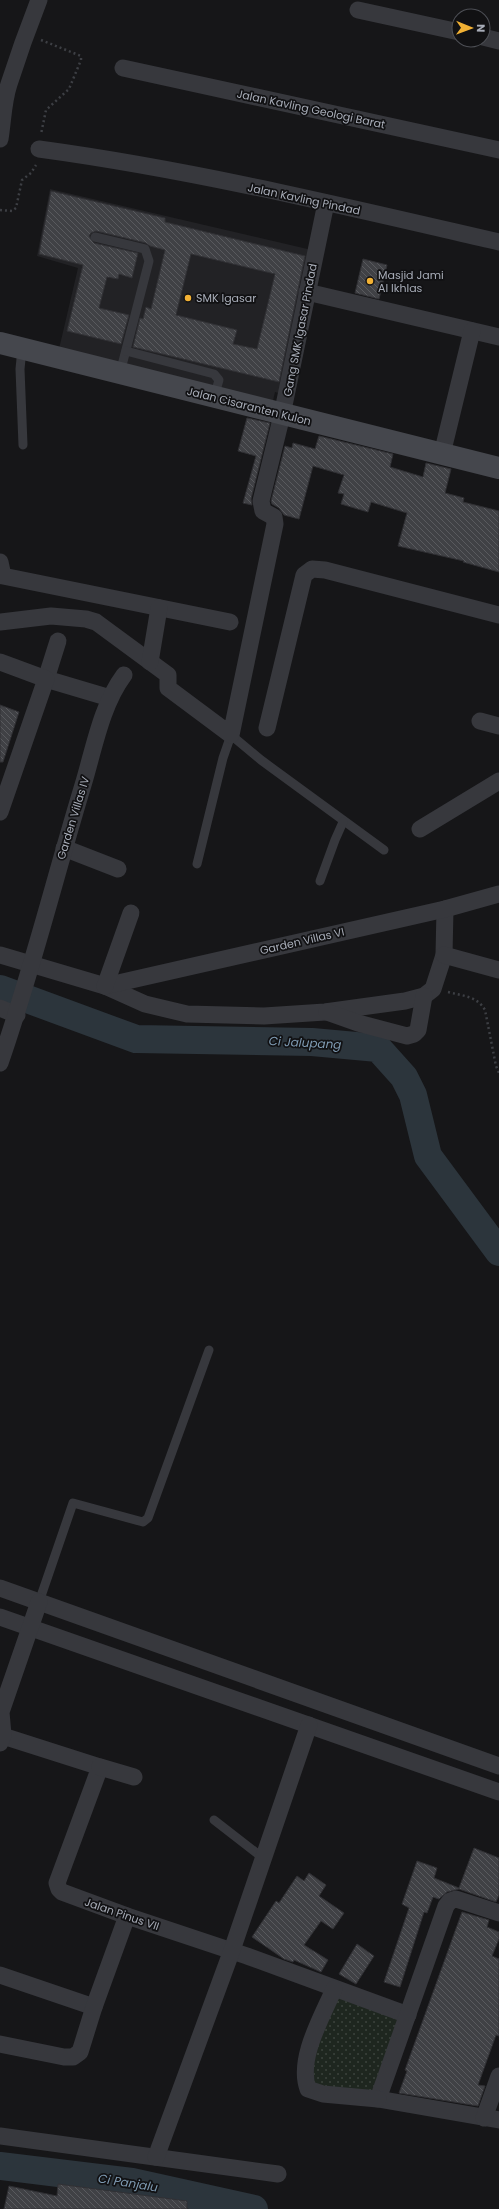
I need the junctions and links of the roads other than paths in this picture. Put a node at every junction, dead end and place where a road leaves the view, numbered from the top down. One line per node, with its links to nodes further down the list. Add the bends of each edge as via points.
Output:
1 (39, 0): 5 (street, via 9,85)
2 (358, 10): 3 (street)
3 (451, 30)
4 (123, 68): 7 (street, Jalan Kavling Geologi Barat)
5 (0, 139)
6 (39, 149): 8 (street, Jalan Kavling Pindad, via 109,159)
7 (499, 150)
8 (326, 202): 10 (street, Jalan Kavling Pindad); 11 (street, Gang SMK Igasar Pindad)
9 (95, 237): 16 (lane, via 146,249 148,255 149,261)
10 (499, 242)
11 (307, 292): 12 (street); 19 (street, Gang SMK Igasar Pindad)
12 (472, 331): 13 (street); 21 (street)
13 (499, 337)
14 (0, 343): 15 (main road, Jalan Cisaranten Kulon)
15 (22, 348): 17 (main road, Jalan Cisaranten Kulon); 20 (lane, via 20,369)
16 (126, 351): 17 (lane); 18 (lane, via 214,374 219,380)
17 (120, 373): 18 (main road, Jalan Cisaranten Kulon)
18 (214, 397): 19 (main road, Jalan Cisaranten Kulon)
19 (282, 415): 21 (main road, Jalan Cisaranten Kulon); 37 (street, Gang SMK Igasar Pindad, via 261,507 263,511 274,516 275,524)
20 (23, 445)
21 (442, 454): 22 (main road, Jalan Cisaranten Kulon)
22 (499, 468)
23 (1, 571): 24 (street)
24 (159, 608): 27 (street); 30 (street)
25 (499, 615): 36 (street, via 325,570 312,569 304,574)
26 (0, 622): 30 (street, via 51,616 86,619 96,622)
27 (230, 622)
28 (58, 642): 32 (street)
29 (0, 662): 32 (street)
30 (150, 662): 37 (street, via 168,675 168,688)
31 (124, 675): 33 (street, Garden Villas IV)
32 (46, 679): 33 (street); 39 (street)
33 (110, 698): 42 (street, Garden Villas IV)
34 (480, 721): 35 (street)
35 (499, 726)
36 (268, 728)
37 (231, 735): 40 (lane); 44 (lane, via 222,758)
38 (499, 781): 41 (street)
39 (0, 812)
40 (343, 822): 43 (lane); 46 (lane)
41 (420, 829)
42 (64, 848): 45 (street); 52 (street, Garden Villas IV)
43 (384, 850)
44 (197, 864)
45 (118, 869)
46 (320, 881)
47 (499, 894): 48 (street, Garden Villas VI)
48 (445, 909): 51 (street); 54 (street, Garden Villas VI)
49 (131, 913): 54 (street)
50 (0, 955): 52 (street)
51 (444, 956): 53 (street); 55 (street)
52 (31, 969): 54 (street); 57 (street, Garden Villas IV)
53 (499, 970)
54 (105, 986): 58 (street, via 145,1004 187,1014 264,1016)
55 (429, 993): 58 (street, via 405,1000); 58 (street, via 418,1030 407,1036 358,1024)
56 (0, 1008): 57 (street)
57 (18, 1011): 59 (street, Garden Villas IV)
58 (325, 1012)
59 (0, 1063)
60 (209, 1350): 62 (lane, via 148,1518 143,1522 73,1503)
61 (0, 1588): 62 (street)
62 (39, 1602): 64 (street); 65 (street)
63 (0, 1616): 64 (street)
64 (29, 1627): 67 (street); 68 (street)
65 (305, 1697): 66 (street); 68 (street)
66 (329, 1705): 68 (street); 70 (street)
67 (0, 1712): 69 (street)
68 (309, 1725): 73 (street); 75 (street)
69 (1, 1738): 71 (street)
70 (499, 1766)
71 (100, 1767): 72 (street); 77 (street, Jalan Pinus VII, via 57,1883 62,1892)
72 (134, 1777)
73 (499, 1792)
74 (214, 1820): 75 (lane)
75 (263, 1858): 78 (street)
76 (499, 1913): 82 (street, via 456,1900 450,1901 446,1906)
77 (127, 1916): 78 (street, Jalan Pinus VII); 81 (street)
78 (232, 1950): 80 (street, Jalan Pinus VII); 88 (street)
79 (0, 1975): 81 (street)
80 (334, 1989): 82 (street, Jalan Pinus VII); 85 (street, via 309,2047 304,2080 308,2089 323,2094)
81 (94, 2007): 83 (street, via 80,2052 72,2057)
82 (408, 2015): 85 (street)
83 (0, 2044)
84 (499, 2076): 86 (street)
85 (378, 2099): 86 (street)
86 (492, 2119)
87 (0, 2136): 88 (street)
88 (156, 2157): 89 (street)
89 (278, 2174)

